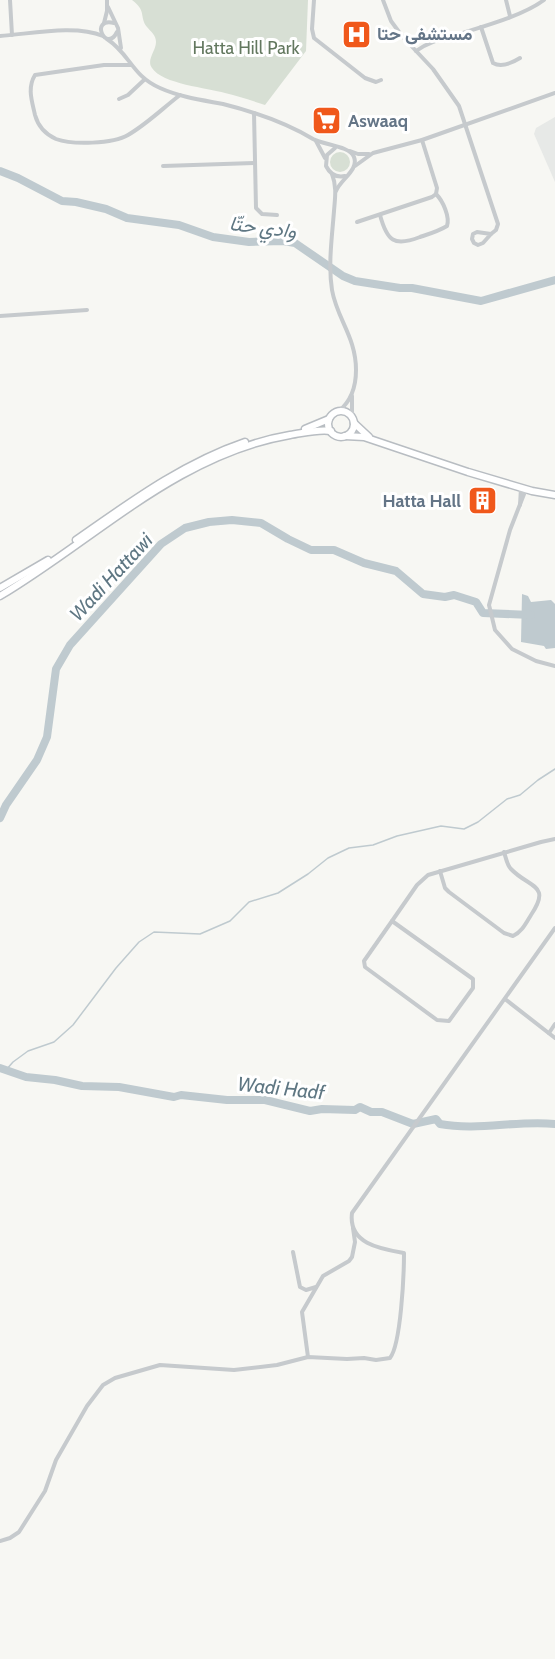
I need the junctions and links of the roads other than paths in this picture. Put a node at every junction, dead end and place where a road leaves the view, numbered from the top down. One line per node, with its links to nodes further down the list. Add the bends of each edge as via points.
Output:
1 (10, 0): 14 (street)
2 (107, 0): 7 (street)
3 (314, 0): 22 (street, via 314,38 365,78)
4 (383, 0): 17 (street, via 391,21)
5 (506, 0): 8 (street)
6 (543, 0): 8 (street)
7 (108, 7): 9 (street); 10 (street)
8 (510, 16): 11 (street)
9 (114, 23): 10 (street); 12 (street)
10 (103, 24): 13 (street); 16 (street, via 101,31)
11 (481, 27): 17 (street); 19 (street, via 493,63 500,66)
12 (118, 31): 16 (street, via 113,38); 18 (street)
13 (92, 32): 14 (street); 16 (street)
14 (12, 35): 15 (street)
15 (0, 36)
16 (105, 37): 18 (street)
17 (416, 51): 27 (street, via 453,95)
18 (122, 52): 20 (street)
19 (520, 58)
20 (131, 65): 21 (street); 24 (street, via 35,75 30,84 37,122 45,133 57,139 109,141 127,136)
21 (144, 80): 24 (street); 25 (street)
22 (381, 80)
23 (555, 93): 27 (street)
24 (181, 95): 26 (street)
25 (119, 99)
26 (254, 113): 28 (street); 34 (street)
27 (466, 124): 29 (street); 44 (street, via 498,225)
28 (316, 140): 30 (street); 33 (street)
29 (422, 140): 32 (street); 40 (street)
30 (338, 147): 31 (street); 33 (street)
31 (350, 151): 32 (street); 36 (street)
32 (373, 153): 36 (street)
33 (326, 160): 37 (street)
34 (254, 163): 35 (street); 41 (street, via 256,208 262,214)
35 (163, 166)
36 (355, 166): 38 (street)
37 (332, 174): 38 (street); 39 (street)
38 (346, 176): 39 (street)
39 (336, 191): 47 (street, via 332,282 334,298 356,354)
40 (436, 194): 42 (street); 42 (street, via 449,220 447,226 407,243 396,242 387,235)
41 (277, 215)
42 (380, 215): 43 (street)
43 (357, 222)
44 (491, 234): 44 (street, via 476,232 472,240 480,245)
45 (87, 310): 46 (street)
46 (0, 316)
47 (352, 395): 48 (street); 50 (street)
48 (339, 411): 49 (main road); 50 (main road)
49 (329, 419): 51 (main road); 56 (main road, via 308,428 248,441 198,462)
50 (353, 419): 52 (main road, via 352,431); 53 (main road)
51 (331, 431): 52 (main road); 57 (main road, via 260,442 199,466)
52 (345, 436): 53 (main road)
53 (374, 441): 54 (main road)
54 (524, 489): 55 (main road); 58 (street, via 489,605 495,630 512,649)
55 (555, 495)
56 (0, 588)
57 (0, 596)
58 (555, 666)
59 (555, 839): 60 (street)
60 (504, 852): 61 (street); 61 (street, via 511,869 538,890 541,898 520,932 513,936 448,892)
61 (440, 871): 62 (street, via 423,877)
62 (392, 921): 62 (street, via 364,961 365,967 436,1020 449,1021 473,988 473,979)
63 (555, 928): 64 (street)
64 (505, 999): 66 (street); 68 (street, via 352,1213)
65 (555, 1024): 66 (street)
66 (549, 1033): 67 (street)
67 (555, 1038)
68 (353, 1227): 70 (street, via 352,1257 324,1274); 71 (street, via 367,1244 404,1253 395,1351 387,1359)
69 (293, 1252): 70 (street, via 300,1287)
70 (316, 1287): 71 (street, via 302,1316)
71 (308, 1357): 72 (street, via 234,1370 160,1365 109,1381 87,1406 56,1460 45,1491 19,1532)
72 (0, 1541)

